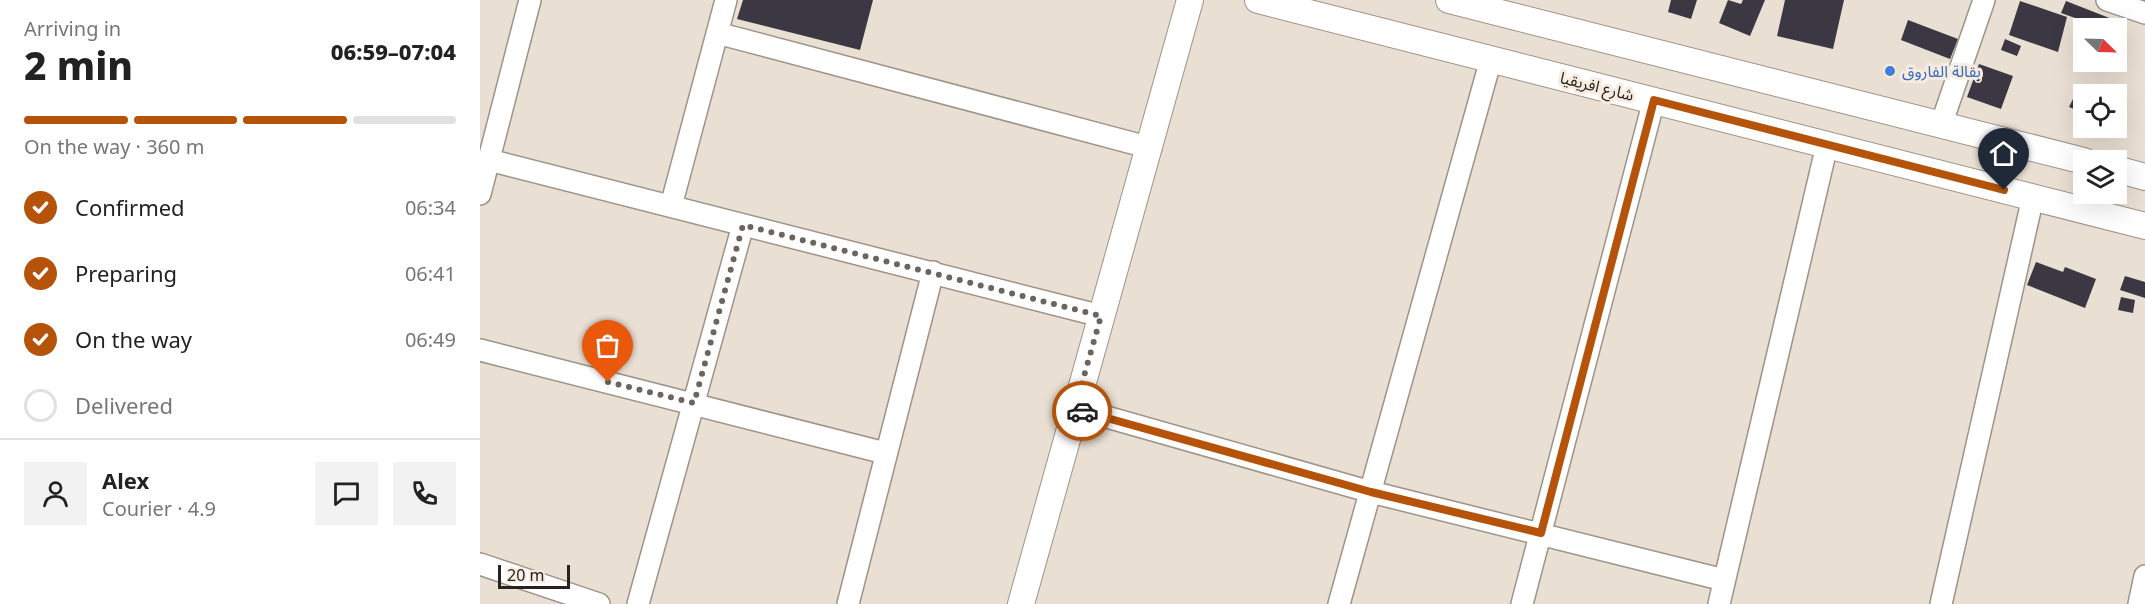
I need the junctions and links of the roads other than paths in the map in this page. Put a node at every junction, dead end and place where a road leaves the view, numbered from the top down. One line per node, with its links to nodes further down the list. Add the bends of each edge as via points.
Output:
1 (530, 0): 17 (street)
2 (726, 0): 10 (street)
3 (1190, 0): 15 (street)
4 (1258, 0): 11 (street, شارع افريقيا)
5 (1449, 0): 8 (street)
6 (1984, 0): 13 (street)
7 (2107, 0): 9 (street)
8 (1479, 4): 13 (street)
9 (2145, 13)
10 (717, 33): 15 (street); 22 (street)
11 (1491, 59): 12 (street, شارع افريقيا); 31 (street)
12 (1654, 100): 14 (street, شارع افريقيا); 32 (street)
13 (1941, 125): 16 (street)
14 (1827, 145): 21 (street, شارع افريقيا); 35 (street)
15 (1151, 148): 26 (street)
16 (2073, 158)
17 (489, 160): 20 (street); 22 (street)
18 (2127, 172): 19 (street)
19 (2145, 177)
20 (480, 194)
21 (2033, 197): 24 (street, شارع افريقيا); 43 (street)
22 (671, 206): 23 (street)
23 (743, 225): 25 (street); 28 (street)
24 (2145, 225)
25 (933, 272): 26 (street); 30 (street)
26 (1101, 316): 29 (street)
27 (480, 350): 28 (street)
28 (694, 403): 30 (street); 37 (street)
29 (1075, 408): 31 (street); 39 (street)
30 (885, 453): 38 (street)
31 (1371, 492): 32 (street); 40 (street)
32 (1541, 533): 35 (street); 41 (street)
33 (480, 564): 36 (street)
34 (2145, 576): 44 (street)
35 (1724, 580): 42 (street)
36 (599, 604)
37 (638, 604)
38 (848, 604)
39 (1022, 604)
40 (1339, 604)
41 (1522, 604)
42 (1719, 604)
43 (1941, 604)
44 (2139, 604)

